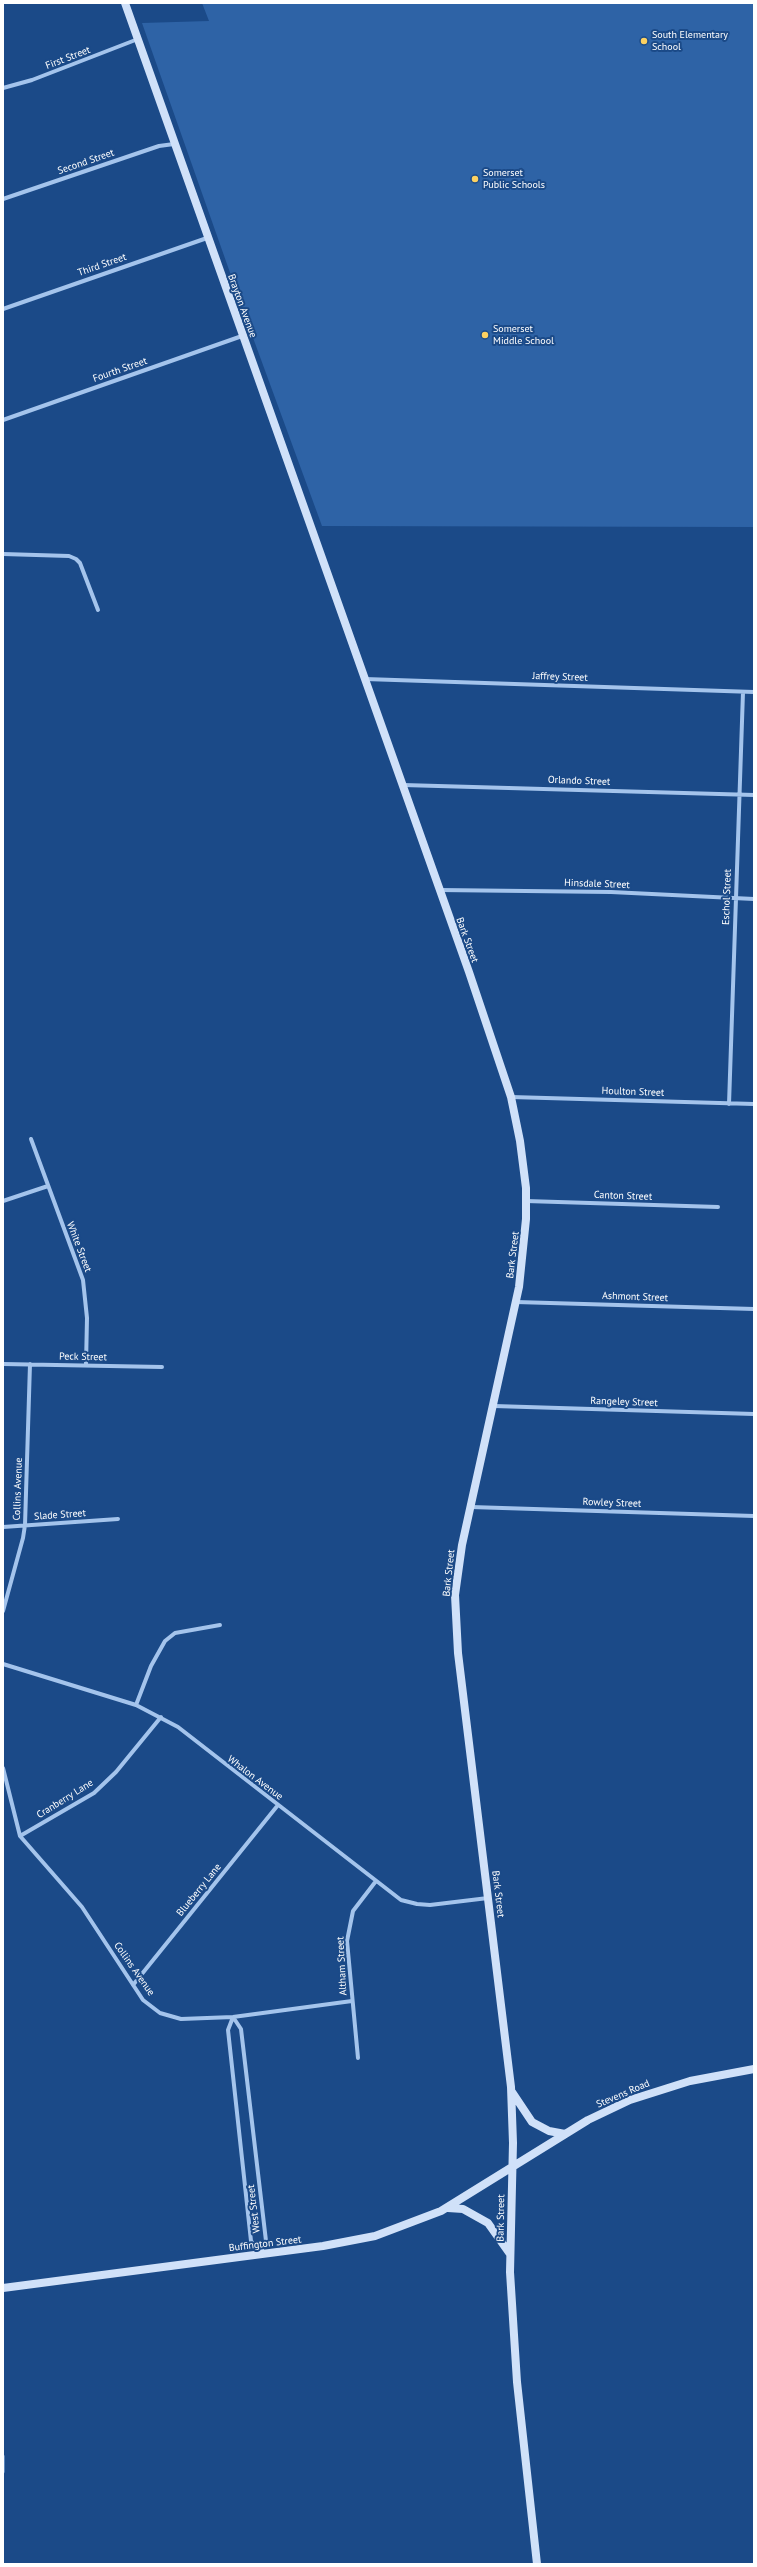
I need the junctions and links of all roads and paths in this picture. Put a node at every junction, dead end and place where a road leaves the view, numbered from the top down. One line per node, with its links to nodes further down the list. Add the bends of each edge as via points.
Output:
1 (125, 3): 2 (main road, Brayton Avenue)
2 (138, 39): 3 (street, First Street, via 32,80); 4 (main road, Brayton Avenue)
3 (3, 88)
4 (174, 144): 5 (street, Second Street, via 145,151); 6 (main road, Brayton Avenue)
5 (3, 199)
6 (207, 238): 7 (street, Third Street); 8 (main road, Brayton Avenue)
7 (3, 309)
8 (242, 336): 9 (street, Fourth Street); 12 (main road, Brayton Avenue)
9 (3, 420)
10 (3, 554): 11 (street, via 69,556 76,559 80,563)
11 (98, 610)
12 (343, 616): 13 (main road, Bark Street)
13 (365, 679): 14 (street, Jaffrey Street); 16 (main road, Bark Street)
14 (743, 692): 15 (street, Jaffrey Street); 17 (street, Eschol Street)
15 (754, 692)
16 (403, 785): 17 (street, Orlando Street); 19 (main road, Bark Street)
17 (740, 794): 18 (street, Orlando Street); 20 (street, Eschol Street)
18 (754, 795)
19 (439, 890): 20 (street, Hinsdale Street, via 611,892); 22 (main road, Bark Street)
20 (735, 898): 21 (street, Hinsdale Street); 23 (street, Eschol Street)
21 (754, 899)
22 (511, 1096): 23 (street, Houlton Street); 28 (main road, Bark Street, via 520,1141)
23 (729, 1104): 24 (street, Houlton Street)
24 (754, 1104)
25 (31, 1139): 26 (street, White Street)
26 (48, 1186): 27 (street); 34 (street, White Street, via 83,1280 87,1318)
27 (3, 1201)
28 (526, 1201): 29 (street, Canton Street); 30 (main road, Bark Street, via 526,1234)
29 (718, 1207)
30 (516, 1302): 31 (street, Ashmont Street); 36 (main road, Bark Street)
31 (754, 1309)
32 (3, 1364): 33 (street, Peck Street)
33 (30, 1364): 34 (street, Peck Street); 41 (street, Collins Avenue)
34 (86, 1366): 35 (street, Peck Street)
35 (162, 1367)
36 (494, 1406): 37 (street, Rangeley Street); 38 (main road, Bark Street)
37 (754, 1414)
38 (470, 1507): 39 (street, Rowley Street); 52 (main road, Bark Street, via 458,1567 456,1632)
39 (754, 1516)
40 (118, 1519): 41 (street, Slade Street)
41 (25, 1525): 42 (street, Slade Street); 43 (street, Collins Avenue)
42 (3, 1527)
43 (3, 1611)
44 (220, 1625): 46 (street, via 175,1633 165,1641 151,1666)
45 (3, 1664): 46 (street, Whalon Avenue)
46 (136, 1705): 47 (street, Whalon Avenue)
47 (161, 1717): 49 (street, Whalon Avenue, via 178,1727); 50 (street, Cranberry Lane, via 116,1772 94,1793)
48 (3, 1768): 50 (street, Collins Avenue)
49 (278, 1805): 51 (street, Whalon Avenue); 53 (street, Blueberry Lane)
50 (20, 1836): 53 (street, Collins Avenue, via 82,1907)
51 (376, 1881): 52 (street, Whalon Avenue, via 401,1900 417,1904); 54 (street, Altham Street, via 359,1901 350,1921 347,1941)
52 (488, 1898): 58 (main road, Bark Street)
53 (132, 1985): 55 (street, Collins Avenue, via 143,2000 167,2016 181,2019)
54 (352, 2001): 55 (street, Collins Avenue); 56 (street, Altham Street)
55 (233, 2017): 62 (street, West Street, via 228,2030 234,2085 252,2241); 62 (street, West Street, via 241,2029 266,2241)
56 (358, 2058)
57 (754, 2069): 59 (main road, Stevens Road, via 690,2081 651,2092 588,2120)
58 (511, 2091): 59 (main road, via 532,2122 549,2131); 60 (main road, Bark Street)
59 (565, 2134): 60 (main road, Stevens Road)
60 (512, 2167): 61 (main road, Buffington Street); 63 (main road, Bark Street)
61 (447, 2208): 62 (main road, Buffington Street, via 357,2241); 63 (main road, via 463,2209 488,2223)
62 (260, 2254): 64 (main road, Buffington Street)
63 (510, 2254): 65 (main road, Bark Street, via 517,2382)
64 (3, 2288)
65 (537, 2564)

